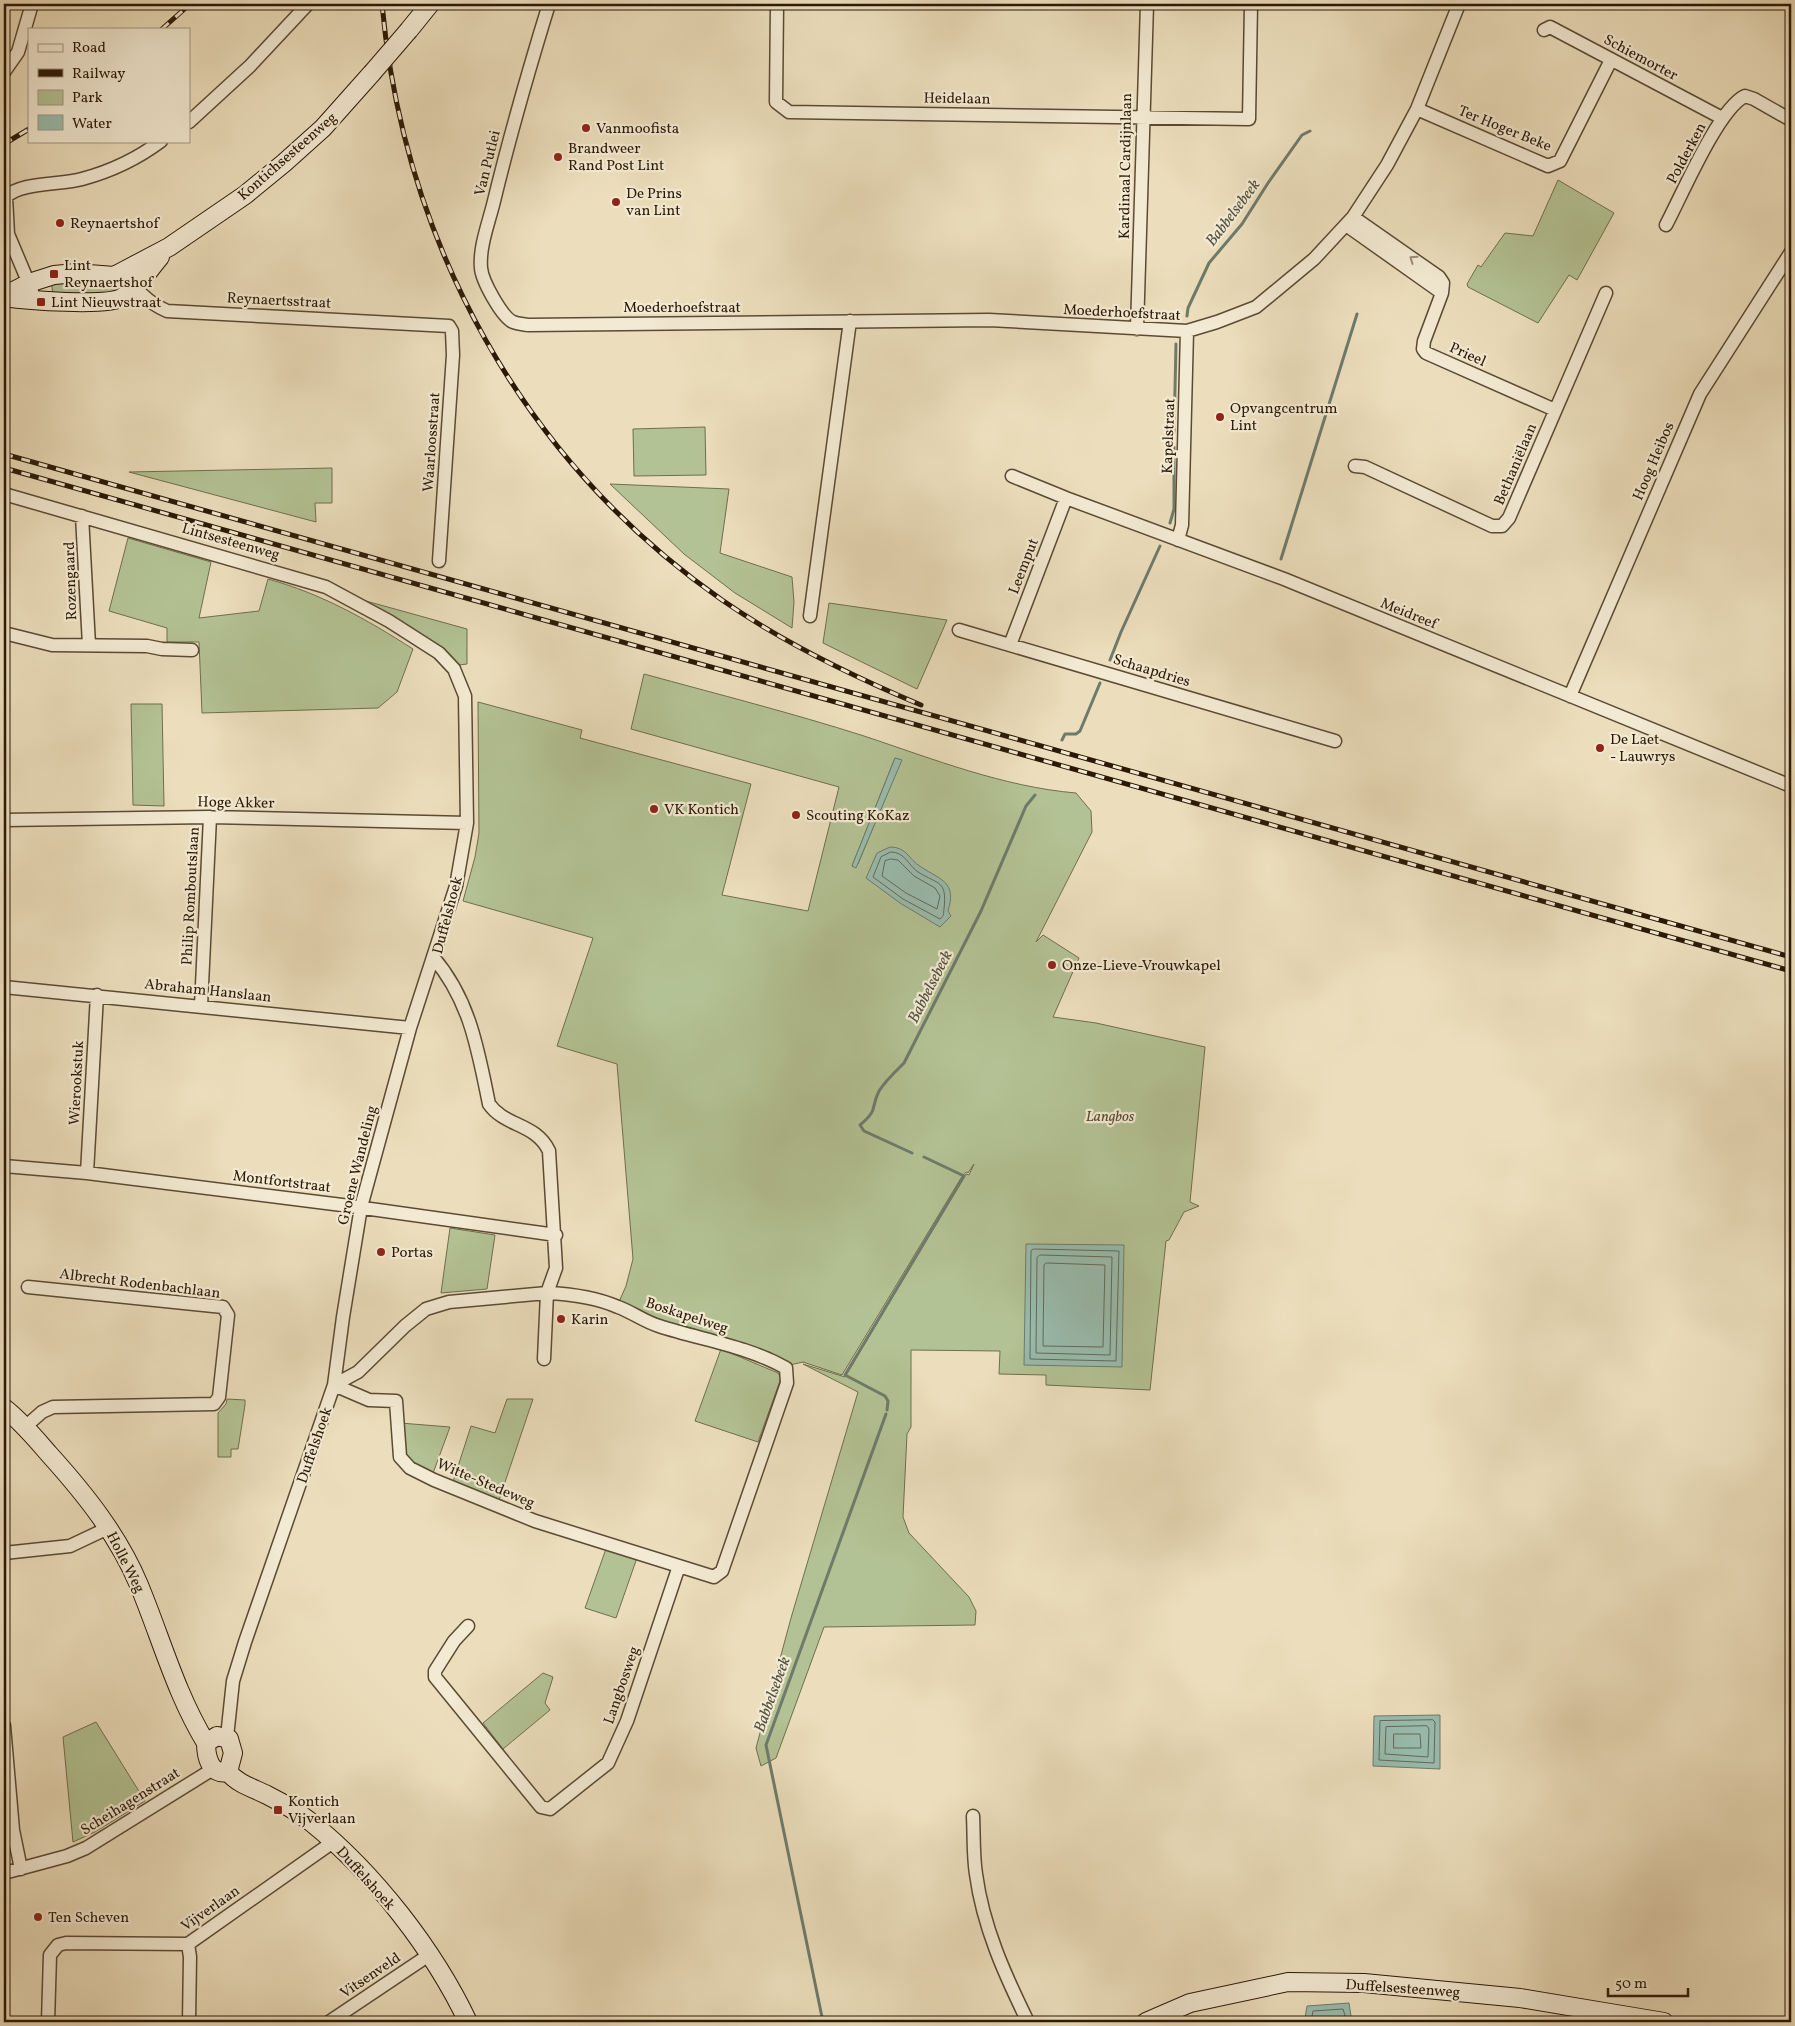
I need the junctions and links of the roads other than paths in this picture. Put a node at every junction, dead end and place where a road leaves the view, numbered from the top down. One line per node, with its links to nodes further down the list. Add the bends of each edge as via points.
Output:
1 (32, 4): 11 (street, via 18,52)
2 (308, 4): 16 (street, via 250,66)
3 (430, 4): 20 (street, Kontichsesteenweg, bridge, via 323,128 245,195)
4 (549, 4): 29 (street, Van Putlei, via 524,84 484,241 481,268 503,314)
5 (777, 4): 13 (street, Heidelaan, via 776,102 789,112)
6 (1147, 4): 13 (street, Kardinaal Cardijnlaan)
7 (1251, 4): 13 (street, Heidelaan, via 1249,119)
8 (1459, 4): 12 (street, Moederhoefstraat)
9 (1544, 30): 10 (street, Schiemorter, via 1550,27)
10 (1611, 60): 12 (street, Ter Hoger Beke, via 1560,161 1548,166); 14 (street, Schiemorter)
11 (5, 71)
12 (1417, 109): 18 (street, Moederhoefstraat, via 1387,165)
13 (1142, 117): 31 (street, Kardinaal Cardijnlaan)
14 (1722, 118): 15 (street, Polderken, via 1745,96); 19 (street, Polderken)
15 (1791, 120)
16 (190, 121)
17 (160, 142): 23 (street, via 110,171 61,184 22,188 6,197 8,234)
18 (1349, 221): 32 (street, Moederhoefstraat, via 1314,259 1256,307); 33 (street, Prieel, via 1439,277 1443,283 1424,341 1426,353)
19 (1666, 225)
20 (169, 248): 22 (street, Kontichsesteenweg); 24 (street, Kontichsesteenweg)
21 (1791, 252): 48 (street, Hoog Heibos, via 1700,394)
22 (125, 272): 23 (street, Kontichsesteenweg, via 104,276 54,275); 24 (street, Reynaertsstraat)
23 (29, 283): 26 (street, Kontichsesteenweg); 27 (street)
24 (134, 287): 27 (street, Kontichsesteenweg, via 111,301); 30 (street, Reynaertsstraat, via 152,304 167,311)
25 (1606, 293): 33 (street, Bethaniëlaan)
26 (4, 297): 27 (street, Kontichsesteenweg)
27 (36, 301)
28 (850, 321): 29 (street, Moederhoefstraat, via 659,325); 31 (street, Moederhoefstraat, via 989,320); 41 (street)
29 (514, 323)
30 (449, 326): 40 (street, Waarloosstraat, via 453,356)
31 (1137, 329): 32 (street, Moederhoefstraat)
32 (1187, 331): 39 (street, Kapelstraat, via 1182,525)
33 (1556, 410): 34 (street, Bethaniëlaan, via 1509,518 1502,526 1492,526 1365,467)
34 (1355, 466)
35 (1012, 476): 37 (street, Meidreef)
36 (4, 494): 38 (street, Lintsesteenweg)
37 (1066, 498): 39 (street, Meidreef); 45 (street, Leemput)
38 (82, 516): 44 (street, Rozengaard); 47 (street, Lintsesteenweg, via 326,587 389,621)
39 (1178, 540): 48 (street, Meidreef, via 1284,579)
40 (439, 561)
41 (810, 616)
42 (959, 630): 45 (street, Schaapdries)
43 (4, 634): 44 (street, via 52,646)
44 (89, 644): 46 (street)
45 (1010, 645): 49 (street, Schaapdries)
46 (192, 650)
47 (436, 652): 53 (street, Duffelshoek, via 454,669 465,696)
48 (1570, 696): 50 (street, Meidreef)
49 (1334, 741)
50 (1791, 786)
51 (210, 817): 52 (street, Hoge Akker); 53 (street, Hoge Akker); 57 (street, Philip Romboutslaan)
52 (4, 820)
53 (467, 823): 54 (street, Duffelshoek, via 456,886)
54 (433, 957): 58 (street, Groene Wandeling); 62 (street, Duffelshoek, via 449,975 474,1030 489,1104 495,1113 532,1130 544,1140 549,1151)
55 (4, 987): 56 (street, Abraham Hanslaan)
56 (96, 995): 57 (street, Abraham Hanslaan); 60 (street, Wierookstuk)
57 (201, 1006): 58 (street, Abraham Hanslaan)
58 (410, 1028): 61 (street, Groene Wandeling)
59 (4, 1166): 60 (street, Montfortstraat)
60 (88, 1173): 61 (street, Montfortstraat)
61 (361, 1207): 62 (street, Montfortstraat); 66 (street, Groene Wandeling)
62 (556, 1235): 64 (street, Duffelshoek, via 556,1268)
63 (28, 1287): 68 (street, Albrecht Rodenbachlaan, via 223,1307 228,1315 219,1396 214,1404 53,1407)
64 (547, 1293): 65 (street, Duffelshoek); 66 (street, via 449,1302 426,1309 358,1372); 71 (street, Boskapelweg, via 580,1294 617,1306 656,1325 753,1353 786,1368 788,1383 722,1571 714,1577)
65 (544, 1359)
66 (334, 1385): 71 (street, Witte-Stedeweg, via 369,1400 396,1401 400,1457 403,1463 420,1474 534,1521); 74 (street, Duffelshoek, via 244,1642 233,1681)
67 (4, 1408): 68 (street, Holle Weg)
68 (25, 1427): 69 (street, Holle Weg, via 80,1489)
69 (108, 1528): 70 (street, via 70,1546); 75 (street, Holle Weg, via 133,1571 187,1709)
70 (4, 1554)
71 (679, 1566): 72 (street, Langbosweg, via 613,1756 550,1809 541,1807 436,1680 437,1669 454,1641)
72 (468, 1626)
73 (4, 1726): 79 (street, via 13,1830)
74 (227, 1738): 75 (street, via 217,1736); 76 (street, Duffelshoek, via 233,1753)
75 (206, 1743): 76 (street, via 206,1752)
76 (221, 1770): 78 (street, Duffelshoek, via 289,1807); 79 (street, Scheihagenstraat, via 92,1845 68,1856)
77 (973, 1816): 87 (street, via 976,1874 986,1921 1000,1963)
78 (333, 1842): 81 (street, Vijverlaan); 82 (street, Duffelshoek, via 373,1882)
79 (21, 1869): 80 (street, Scheihagenstraat)
80 (4, 1873)
81 (188, 1944): 83 (street, Vijverlaan, via 58,1945 50,1955); 84 (street)
82 (429, 1955): 85 (street, Vitsenveld); 86 (street, Duffelshoek)
83 (48, 2022)
84 (189, 2022)
85 (329, 2022)
86 (468, 2022)
87 (1028, 2022)
88 (1146, 2022): 89 (street, Duffelsesteenweg, via 1190,2003 1288,1982 1364,1983 1510,1997)
89 (1664, 2022)

